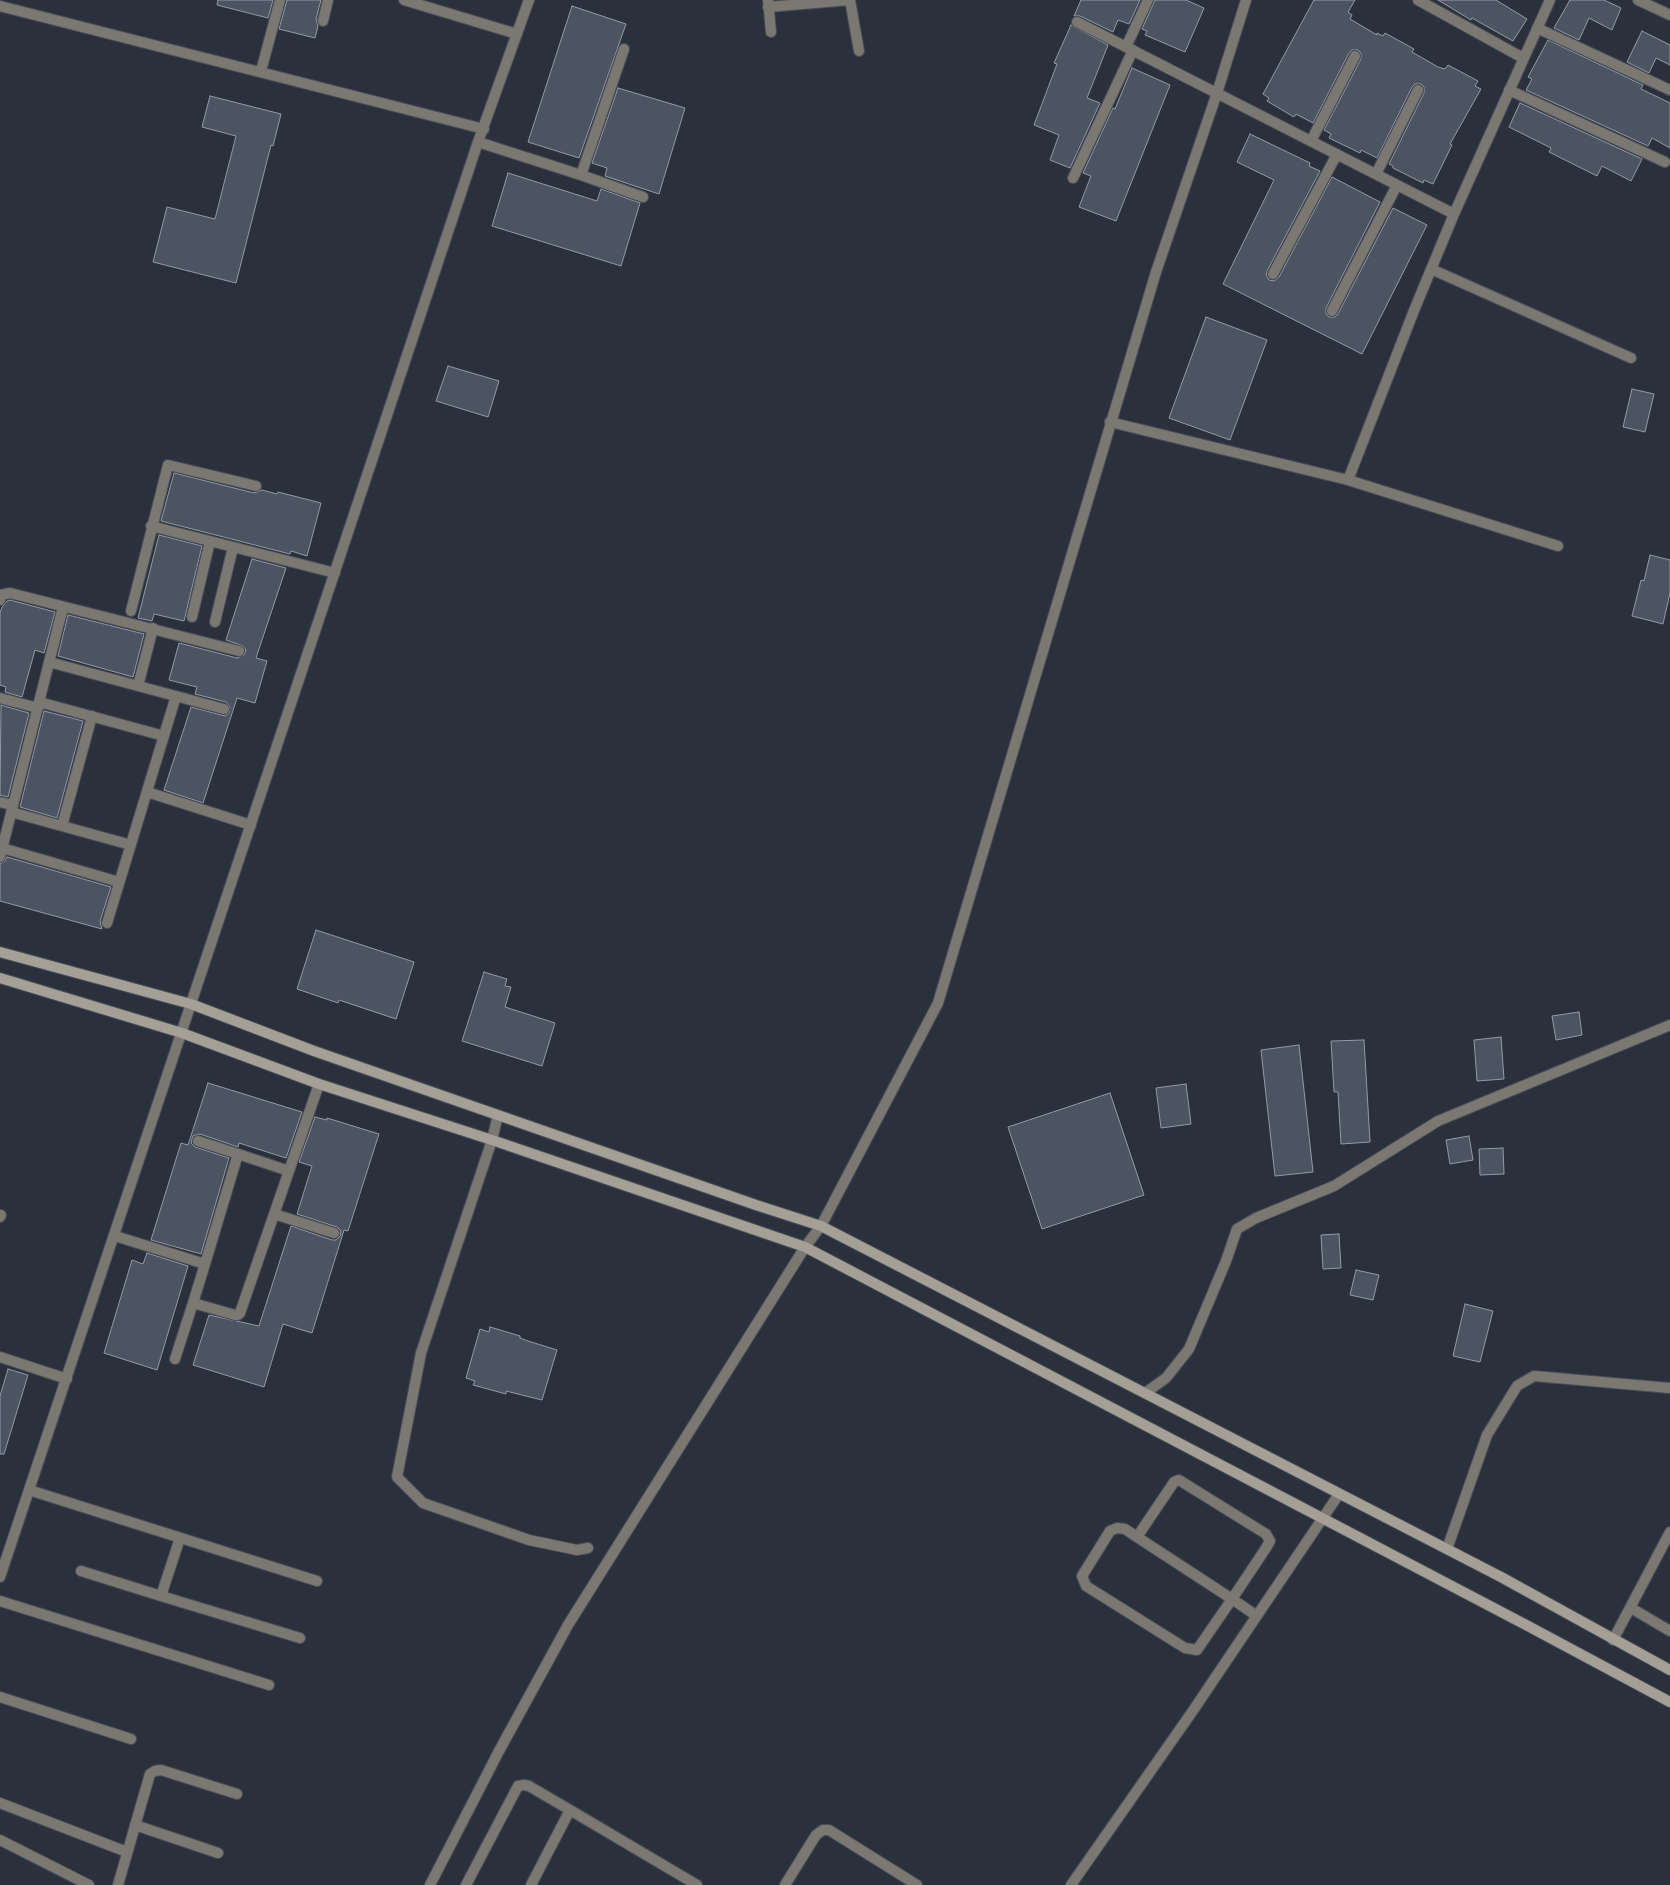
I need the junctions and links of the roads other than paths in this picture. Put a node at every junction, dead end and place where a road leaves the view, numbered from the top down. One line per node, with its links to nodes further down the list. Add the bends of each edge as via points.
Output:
1 (280, 0): 25 (street)
2 (328, 0): 15 (street)
3 (404, 0): 11 (street)
4 (529, 0): 19 (street)
5 (850, 0): 12 (street); 22 (street)
6 (1148, 0): 21 (street)
7 (1246, 0): 29 (street)
8 (1418, 0): 24 (street)
9 (1550, 0): 17 (street)
10 (1638, 0): 14 (street)
11 (421, 2): 19 (street)
12 (768, 4): 18 (street)
13 (0, 6): 25 (street)
14 (1670, 15)
15 (323, 21)
16 (1077, 22): 21 (street)
17 (1537, 28): 24 (street); 28 (street)
18 (770, 32)
19 (516, 34): 30 (street)
20 (624, 49): 36 (street)
21 (1130, 49): 29 (street); 37 (street)
22 (859, 51)
23 (1355, 56): 31 (street)
24 (1524, 58): 27 (street)
25 (261, 71): 30 (street)
26 (1418, 90): 35 (street)
27 (1509, 90): 34 (street); 40 (street)
28 (1670, 90)
29 (1218, 93): 31 (street); 45 (street, via 1156,272)
30 (484, 128): 32 (street)
31 (1311, 141): 33 (street)
32 (478, 142): 36 (street); 52 (street)
33 (1337, 154): 35 (street); 42 (street)
34 (1665, 162)
35 (1376, 174): 38 (street)
36 (580, 176): 39 (street)
37 (1073, 178)
38 (1397, 185): 40 (street); 43 (street)
39 (643, 197)
40 (1454, 214): 41 (street)
41 (1431, 269): 44 (street); 46 (street)
42 (1273, 274)
43 (1332, 311)
44 (1631, 358)
45 (1110, 422): 46 (street); 89 (street, via 938,1003)
46 (1348, 480): 50 (street)
47 (256, 486): 48 (street, via 168,465)
48 (152, 526): 49 (street); 55 (street)
49 (210, 541): 51 (street); 56 (street)
50 (1558, 546)
51 (233, 547): 52 (street); 57 (street)
52 (335, 572): 71 (street)
53 (0, 600): 54 (street, via 1,595 10,593)
54 (63, 607): 58 (street); 60 (street)
55 (131, 611)
56 (192, 617)
57 (215, 622)
58 (153, 628): 59 (street); 61 (street)
59 (239, 651)
60 (49, 662): 61 (street); 64 (street)
61 (138, 686): 62 (street)
62 (176, 696): 65 (street); 67 (street)
63 (0, 698): 64 (street)
64 (38, 705): 66 (street); 70 (street)
65 (224, 708)
66 (92, 716): 67 (street); 72 (street)
67 (164, 736): 68 (street)
68 (147, 792): 71 (street); 73 (street)
69 (0, 802): 70 (street)
70 (12, 809): 72 (street); 74 (street)
71 (251, 825): 79 (street)
72 (62, 826): 73 (street)
73 (131, 845): 75 (street)
74 (1, 853): 75 (street)
75 (120, 882): 76 (street)
76 (107, 923)
77 (0, 952): 79 (street)
78 (0, 978): 81 (street)
79 (191, 1004): 81 (street); 83 (street)
80 (1670, 1025): 99 (street, via 1438,1121 1334,1186 1237,1229 1189,1349 1166,1378)
81 (182, 1034): 82 (street); 91 (street)
82 (319, 1084): 84 (street); 87 (street)
83 (498, 1115): 84 (street); 89 (street)
84 (492, 1140): 92 (street); 106 (street, via 422,1353 397,1477 424,1503 529,1540 577,1550)
85 (198, 1141): 86 (street)
86 (238, 1154): 87 (street); 93 (street)
87 (289, 1171): 88 (street)
88 (274, 1214): 90 (street); 94 (street, via 240,1313 234,1315)
89 (821, 1226): 92 (street); 99 (street)
90 (334, 1232)
91 (115, 1236): 93 (street); 97 (street)
92 (805, 1247): 102 (street); 134 (street, via 568,1626)
93 (205, 1264): 94 (street)
94 (193, 1303): 96 (street)
95 (0, 1357): 97 (street)
96 (175, 1359)
97 (67, 1379): 100 (street)
98 (1670, 1388): 107 (street, via 1534,1376 1517,1386 1488,1435)
99 (1144, 1393): 101 (street)
100 (29, 1490): 105 (street); 109 (street)
101 (1339, 1494): 102 (street); 107 (street)
102 (1323, 1519): 115 (street); 122 (street)
103 (1670, 1532): 114 (street)
104 (1138, 1537): 113 (street); 113 (street, via 1174,1482 1179,1480 1266,1534 1270,1542); 113 (street, via 1125,1529 1110,1531 1082,1576 1086,1586 1191,1650 1200,1647)
105 (180, 1538): 110 (street); 111 (street)
106 (588, 1548)
107 (1446, 1549): 118 (street)
108 (81, 1571): 111 (street)
109 (0, 1578)
110 (317, 1581)
111 (161, 1596): 117 (street)
112 (0, 1600): 120 (street)
113 (1232, 1600): 115 (street)
114 (1631, 1608): 116 (street); 118 (street)
115 (1257, 1616): 139 (street)
116 (1670, 1631)
117 (300, 1638)
118 (1613, 1640): 119 (street)
119 (1670, 1670)
120 (269, 1685)
121 (0, 1697): 123 (street)
122 (1670, 1702)
123 (131, 1739)
124 (237, 1794): 127 (street, via 161,1770 155,1771 150,1774)
125 (0, 1803): 129 (street)
126 (570, 1810): 131 (street); 135 (street, via 530,1786 518,1786); 136 (street)
127 (135, 1825): 129 (street); 130 (street)
128 (0, 1840): 132 (street)
129 (127, 1852): 133 (street)
130 (218, 1853)
131 (534, 1884)
132 (89, 1885)
133 (118, 1885)
134 (430, 1885)
135 (466, 1885)
136 (697, 1885)
137 (785, 1885): 138 (street, via 816,1835 829,1830)
138 (917, 1885)
139 (1071, 1885)

